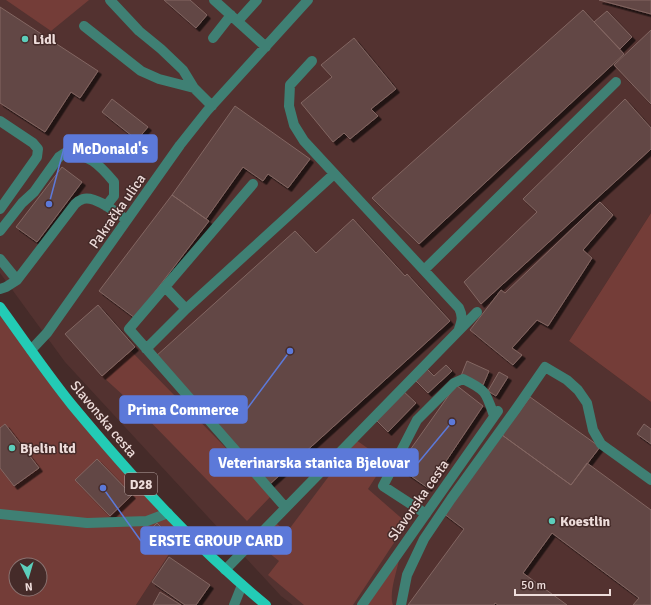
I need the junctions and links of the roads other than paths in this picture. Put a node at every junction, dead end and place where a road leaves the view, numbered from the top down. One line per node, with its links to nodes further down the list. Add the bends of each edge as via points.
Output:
1 (110, 0): 11 (street, via 139,32 183,70)
2 (214, 0): 5 (street)
3 (257, 0): 5 (street)
4 (308, 0): 8 (street, Pakračka ulica)
5 (235, 18): 7 (street); 8 (street)
6 (84, 26): 11 (street, via 141,70 159,79)
7 (213, 38)
8 (266, 47): 12 (street, Pakračka ulica)
9 (312, 61): 14 (street, via 290,85 289,106 294,125 304,141)
10 (616, 82): 21 (street)
11 (194, 88): 12 (street)
12 (212, 106): 18 (street, Pakračka ulica, via 180,145)
13 (0, 121): 17 (street, via 38,149 37,157)
14 (334, 174): 21 (street); 26 (street)
15 (253, 184): 23 (street)
16 (106, 206): 18 (street); 19 (street, via 114,196 114,182 96,162 82,155 65,153 59,157 34,192); 22 (street, via 91,198 75,204)
17 (0, 210)
18 (127, 220): 30 (street, Pakračka ulica, via 47,333)
19 (0, 231)
20 (0, 259): 22 (street)
21 (424, 270): 28 (street, via 459,308 462,322)
22 (17, 280): 24 (street)
23 (165, 286): 26 (street); 29 (street, via 129,329)
24 (0, 289)
25 (0, 307): 30 (main road, Slavonska cesta / D28)
26 (186, 310): 29 (street)
27 (477, 312): 28 (street)
28 (458, 331): 32 (street)
29 (146, 349): 32 (street)
30 (31, 350): 33 (main road, Slavonska cesta / D28, via 71,404)
31 (651, 480): 41 (street, via 601,444 593,430 587,403 567,380 545,367 424,539 407,575)
32 (285, 507): 36 (street)
33 (168, 513): 34 (street, via 147,521 87,523); 36 (main road, Slavonska cesta / D28)
34 (0, 514)
35 (426, 514): 35 (street, Slavonska cesta, via 496,413 480,387 463,379 454,383 417,420 382,486); 40 (street, Slavonska cesta)
36 (225, 570): 37 (main road, Slavonska cesta / D28)
37 (242, 585): 38 (street); 39 (main road, Slavonska cesta / D28)
38 (234, 605)
39 (266, 605)
40 (362, 605)
41 (401, 605)

